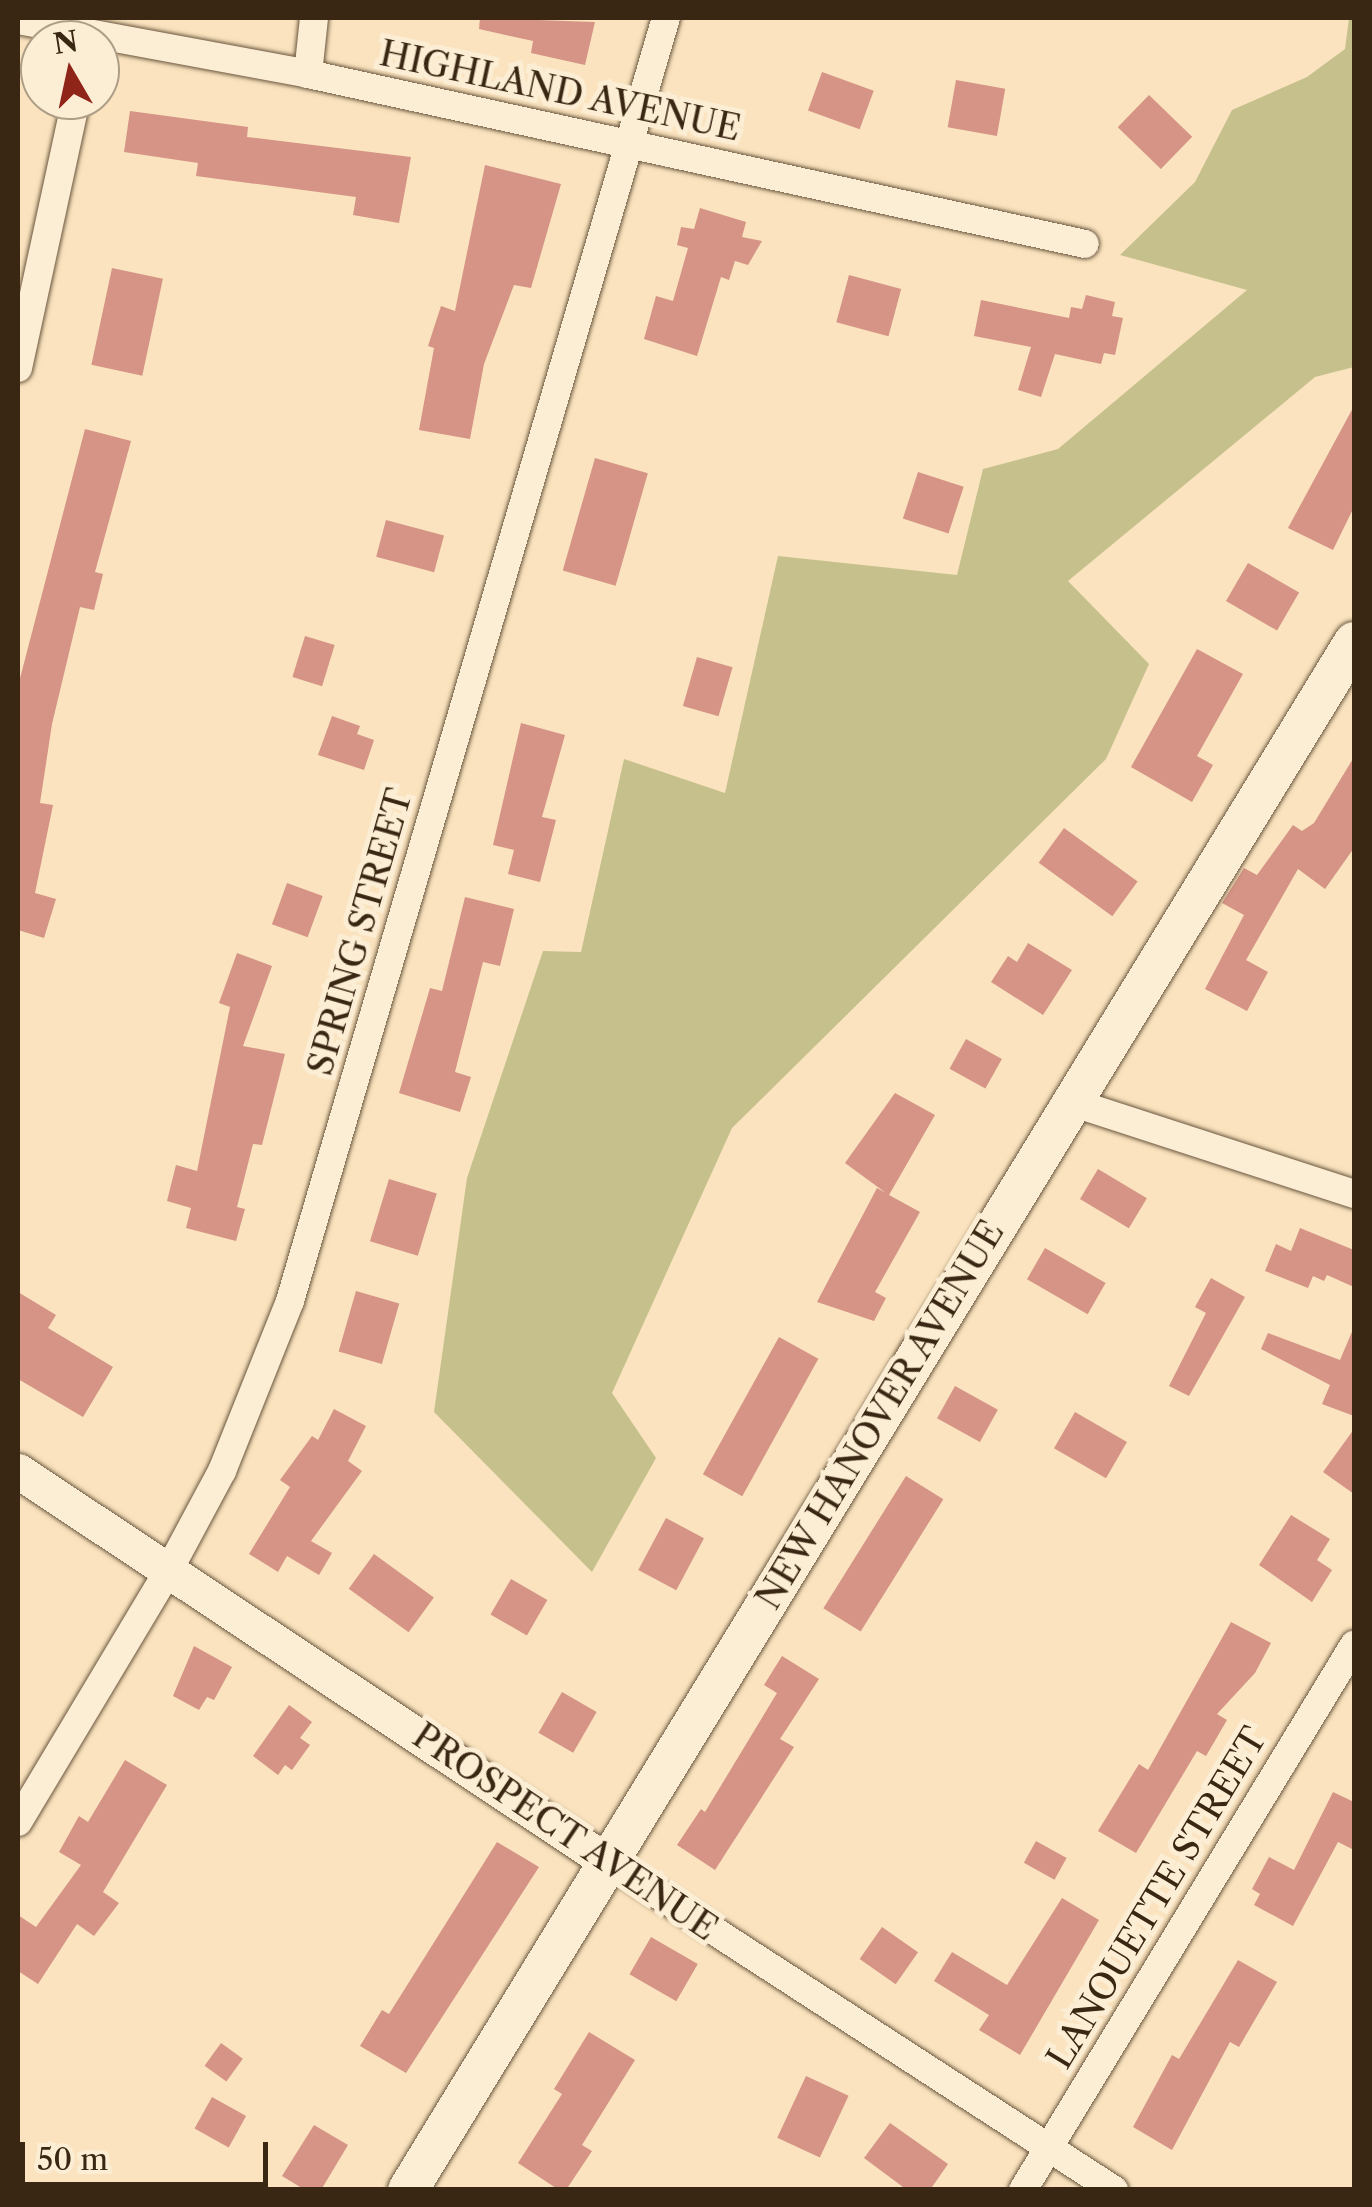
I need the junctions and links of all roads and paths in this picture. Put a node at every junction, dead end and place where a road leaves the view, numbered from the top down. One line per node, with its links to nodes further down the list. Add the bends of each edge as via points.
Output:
1 (314, 18): 4 (street)
2 (666, 18): 6 (street, SPRING STREET)
3 (120, 43): 4 (street, HIGHLAND AVENUE)
4 (308, 74): 6 (street, HIGHLAND AVENUE)
5 (72, 120): 8 (street)
6 (631, 144): 7 (street, HIGHLAND AVENUE); 13 (street, SPRING STREET, via 290,1301 222,1470)
7 (1086, 244)
8 (18, 368)
9 (1354, 642): 10 (main road, NEW HANOVER AVENUE)
10 (1071, 1102): 11 (street); 16 (main road, NEW HANOVER AVENUE)
11 (1354, 1194)
12 (18, 1471): 13 (street, PROSPECT AVENUE)
13 (170, 1568): 15 (street, SPRING STREET); 16 (street, PROSPECT AVENUE)
14 (1354, 1645): 17 (street, LANOUETTE STREET)
15 (18, 1822)
16 (608, 1862): 17 (street, PROSPECT AVENUE); 18 (main road, NEW HANOVER AVENUE)
17 (1049, 2148): 19 (street, LANOUETTE STREET); 20 (street, PROSPECT AVENUE)
18 (408, 2190)
19 (1023, 2190)
20 (1114, 2190)

